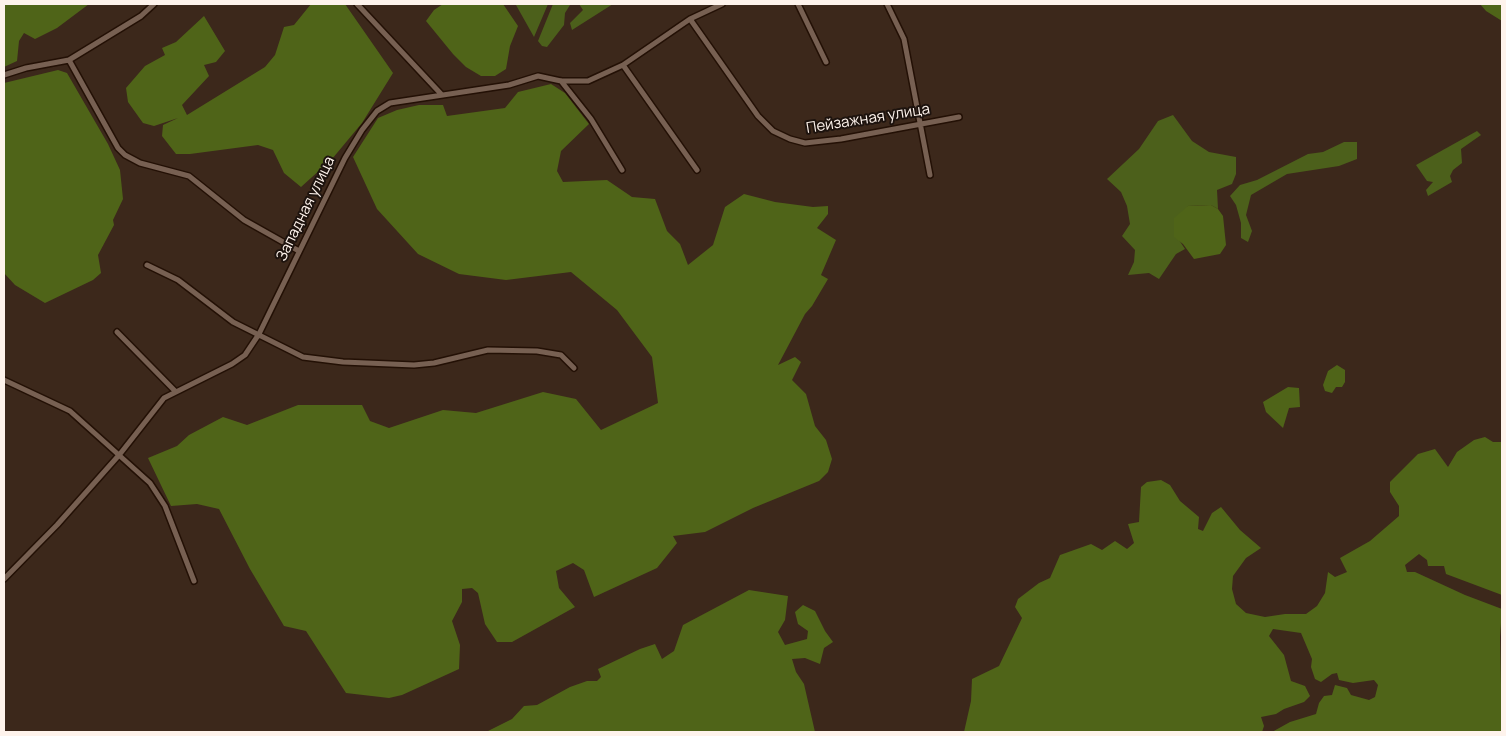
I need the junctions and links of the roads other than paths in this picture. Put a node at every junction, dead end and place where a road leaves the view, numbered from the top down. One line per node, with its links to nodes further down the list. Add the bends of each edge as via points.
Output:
1 (154, 4): 7 (street, via 141,16)
2 (357, 4): 12 (street)
3 (722, 4): 6 (street, Западная улица)
4 (798, 4): 8 (street)
5 (887, 4): 14 (street, via 904,39)
6 (690, 19): 9 (street, Западная улица); 14 (street, Пейзажная улица, via 758,116 773,131 790,139 805,143 841,139)
7 (69, 60): 10 (street); 18 (street, via 125,155 140,163 189,176 244,220)
8 (826, 62)
9 (623, 65): 11 (street, Западная улица, via 588,81); 16 (street)
10 (4, 75)
11 (561, 81): 12 (street, Западная улица, via 538,76 509,85); 15 (street, via 591,119)
12 (442, 95): 18 (street, Западная улица, via 390,103 377,111 345,158)
13 (959, 117): 14 (street, Пейзажная улица)
14 (922, 124): 17 (street)
15 (622, 170)
16 (697, 170)
17 (930, 175)
18 (299, 251): 21 (street, Западная улица)
19 (147, 264): 21 (street, via 178,280 225,316)
20 (117, 332): 24 (street)
21 (259, 334): 22 (street, via 293,353 312,359 414,366 488,350 512,350 557,354); 24 (street, Западная улица, via 239,360)
22 (574, 368)
23 (4, 380): 25 (street, via 70,411)
24 (175, 391): 25 (street, Западная улица, via 156,406)
25 (120, 454): 26 (street, Западная улица); 27 (street, via 159,494)
26 (4, 579)
27 (194, 581)

